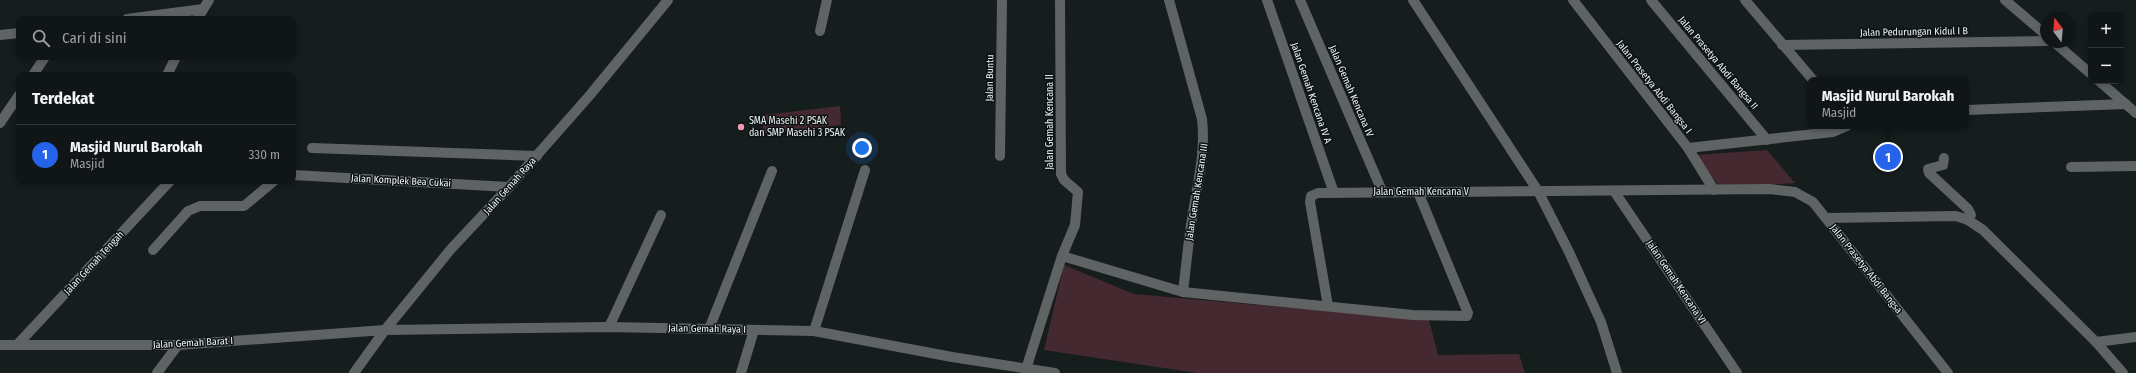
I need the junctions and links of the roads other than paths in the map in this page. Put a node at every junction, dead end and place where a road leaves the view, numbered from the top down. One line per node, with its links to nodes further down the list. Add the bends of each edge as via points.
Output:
1 (209, 0): 14 (street)
2 (668, 0): 40 (street, Jalan Gemah Raya)
3 (827, 0): 18 (street)
4 (1002, 0): 41 (street, Jalan Buntu)
5 (1060, 0): 62 (street, Jalan Gemah Kencana II, via 1061,174 1063,180 1075,187 1078,192 1075,225)
6 (1169, 0): 63 (street, Jalan Gemah Kencana III, via 1205,135)
7 (1267, 0): 57 (street, Jalan Gemah Kencana IV A)
8 (1300, 0): 53 (street, Jalan Gemah Kencana IV)
9 (1414, 0): 54 (street)
10 (1573, 0): 39 (street, Jalan Prasetya Abdi Bangsa I)
11 (1651, 0): 37 (street, Jalan Prasetya Abdi Bangsa II)
12 (1745, 0): 22 (street)
13 (2005, 0): 17 (street)
14 (203, 9): 15 (street); 16 (street)
15 (150, 16)
16 (199, 16)
17 (2040, 30)
18 (820, 31)
19 (16, 33): 20 (street)
20 (0, 35)
21 (2040, 41): 22 (street, Jalan Pedurungan Kidul I B)
22 (1782, 45): 29 (street)
23 (2061, 48): 26 (street)
24 (43, 60): 27 (street)
25 (174, 60): 28 (street)
26 (2088, 71)
27 (35, 72)
28 (168, 72)
29 (1810, 77)
30 (2103, 84): 32 (street)
31 (16, 99): 35 (street)
32 (2126, 104): 33 (street); 34 (street)
33 (1969, 110)
34 (2136, 113)
35 (0, 123)
36 (1840, 129): 37 (street)
37 (1767, 140): 39 (street)
38 (312, 148): 40 (street)
39 (1688, 148): 51 (street, Jalan Prasetya Abdi Bangsa I)
40 (537, 156): 50 (street, Jalan Gemah Raya)
41 (1000, 156)
42 (1944, 158): 60 (street, via 1942,164 1928,169 1929,173 1968,209 1971,215)
43 (2136, 166): 44 (street)
44 (2071, 167)
45 (772, 170): 66 (street)
46 (865, 170): 69 (street)
47 (296, 175): 50 (street, Jalan Komplek Bea Cukai)
48 (167, 184): 73 (street, Jalan Gemah Tengah)
49 (271, 184): 61 (street, via 251,202 242,206 206,205 188,211)
50 (510, 187): 67 (street, Jalan Gemah Raya, via 451,250)
51 (1714, 190): 52 (street, Jalan Gemah Kencana V); 55 (street, Jalan Gemah Kencana V)
52 (1770, 190): 59 (street, Jalan Prasetya Abdi Bangsa, via 1796,192 1805,196)
53 (1382, 191): 56 (street, Jalan Gemah Kencana V); 57 (street, Jalan Gemah Kencana V)
54 (1538, 191): 55 (street, Jalan Gemah Kencana V); 56 (street, Jalan Gemah Kencana V); 80 (street, via 1570,252 1601,322)
55 (1614, 191): 81 (street, Jalan Gemah Kencana VI)
56 (1418, 192): 64 (street, via 1468,313 1467,316 1420,315)
57 (1334, 193): 64 (street, Jalan Gemah Kencana V, via 1314,194 1310,198)
58 (661, 215): 65 (street)
59 (1826, 218): 60 (street, via 1938,215); 82 (street, Jalan Prasetya Abdi Bangsa)
60 (1968, 220): 71 (street, via 1983,230)
61 (153, 250)
62 (1062, 256): 63 (street); 75 (street, Jalan Gemah Kencana II)
63 (1183, 292): 64 (street)
64 (1328, 306)
65 (609, 328): 66 (street, Jalan Gemah Raya I); 67 (street, Jalan Gemah Raya I)
66 (710, 329): 68 (street, Jalan Gemah Raya I)
67 (385, 330): 74 (street, Jalan Gemah Barat I); 77 (street, Jalan Gemah Raya)
68 (754, 330): 69 (street, Jalan Gemah Raya I); 78 (street)
69 (814, 331): 75 (street, Jalan Gemah Raya I)
70 (2136, 337): 71 (street)
71 (2096, 342): 83 (street)
72 (0, 345): 73 (street, Jalan Gemah Barat I)
73 (18, 345): 74 (street, Jalan Gemah Barat I)
74 (178, 345): 76 (street)
75 (1026, 369): 79 (street, Jalan Gemah Raya I)
76 (157, 373)
77 (354, 373)
78 (741, 373)
79 (1055, 373)
80 (1617, 373)
81 (1737, 373)
82 (1948, 373)
83 (2123, 373)

